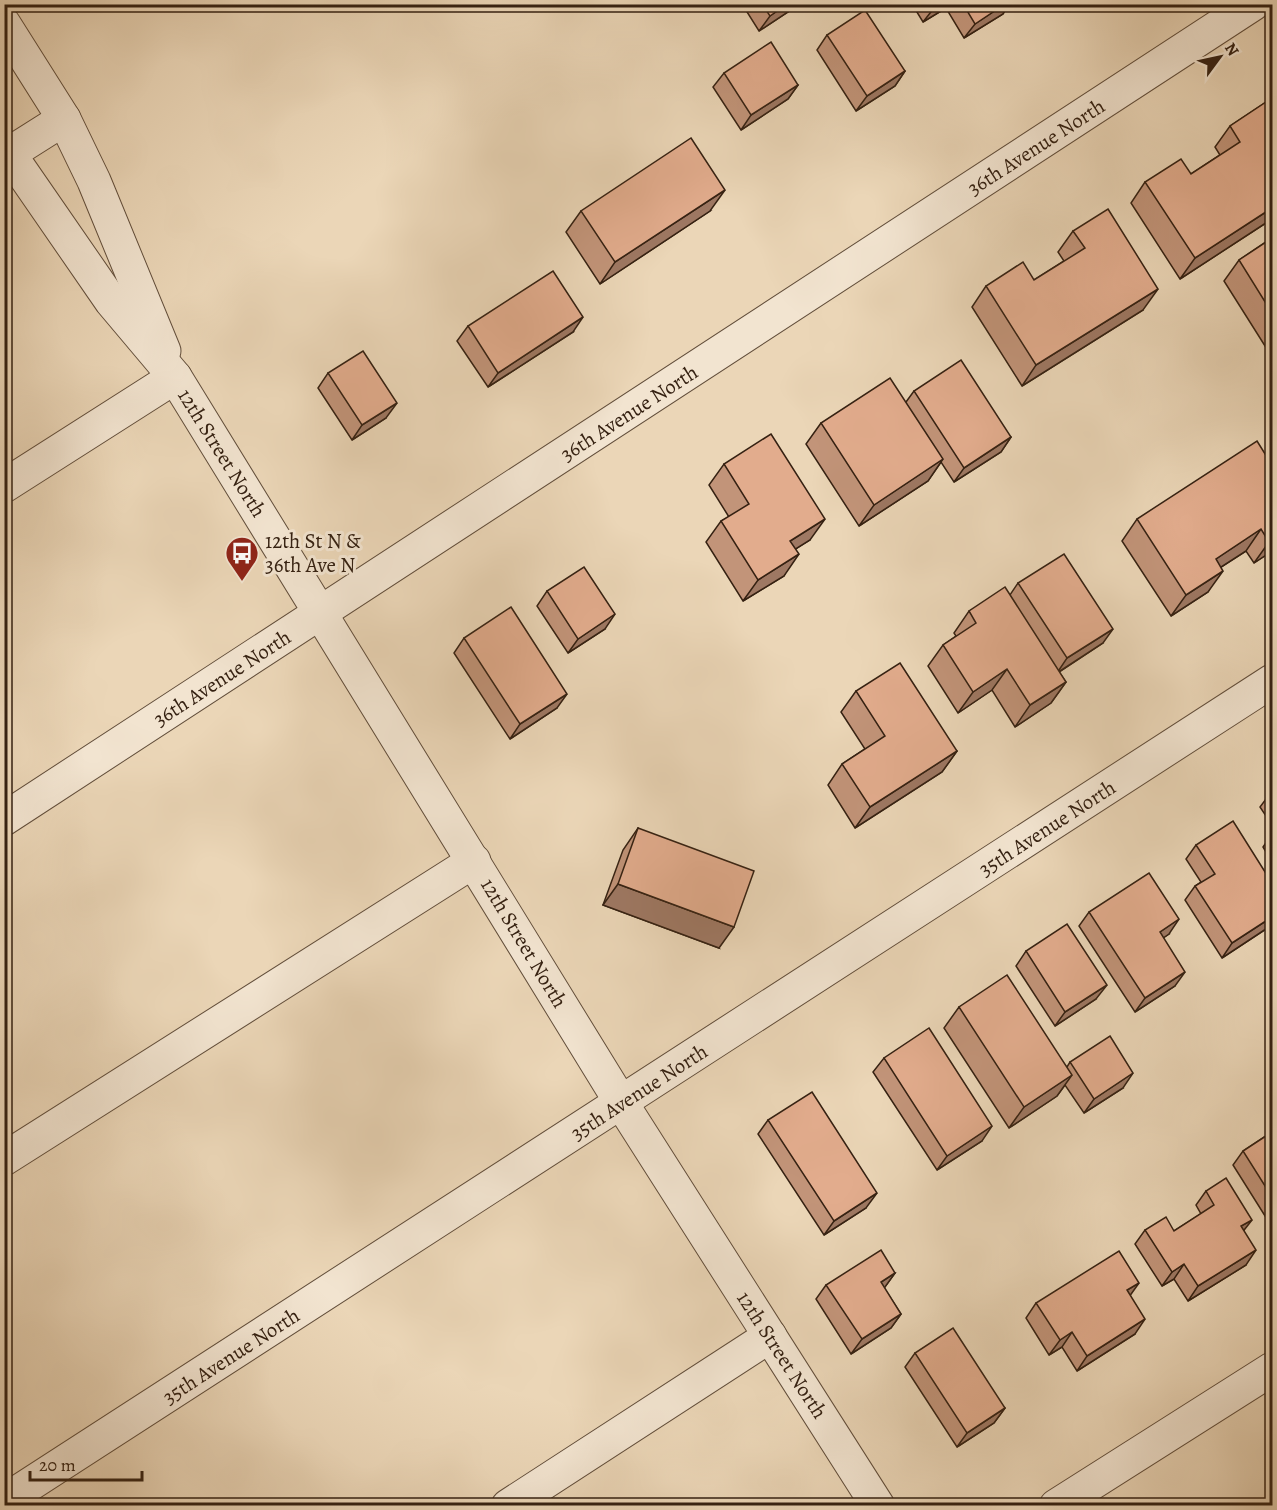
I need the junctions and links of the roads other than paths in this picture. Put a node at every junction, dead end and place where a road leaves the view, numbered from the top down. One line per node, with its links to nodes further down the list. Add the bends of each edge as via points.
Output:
1 (1253, 4): 9 (street, 36th Avenue North)
2 (1267, 4): 3 (street)
3 (1272, 13)
4 (4, 24): 5 (street, 12th Street North)
5 (64, 119): 6 (street); 7 (street, 12th Street North, via 94,180)
6 (6, 152): 7 (street, 12th Street North, via 111,302)
7 (175, 377): 8 (street); 9 (street, 12th Street North)
8 (4, 486)
9 (322, 614): 11 (street, 36th Avenue North); 12 (street, 12th Street North)
10 (1272, 681): 13 (street, 35th Avenue North)
11 (4, 819)
12 (474, 861): 13 (street, 12th Street North); 14 (street)
13 (622, 1104): 15 (street, 12th Street North); 17 (street, 35th Avenue North)
14 (4, 1159)
15 (770, 1336): 18 (street); 19 (street, 12th Street North)
16 (1272, 1369): 20 (street)
17 (4, 1501)
18 (508, 1506)
19 (878, 1506)
20 (1056, 1506)

